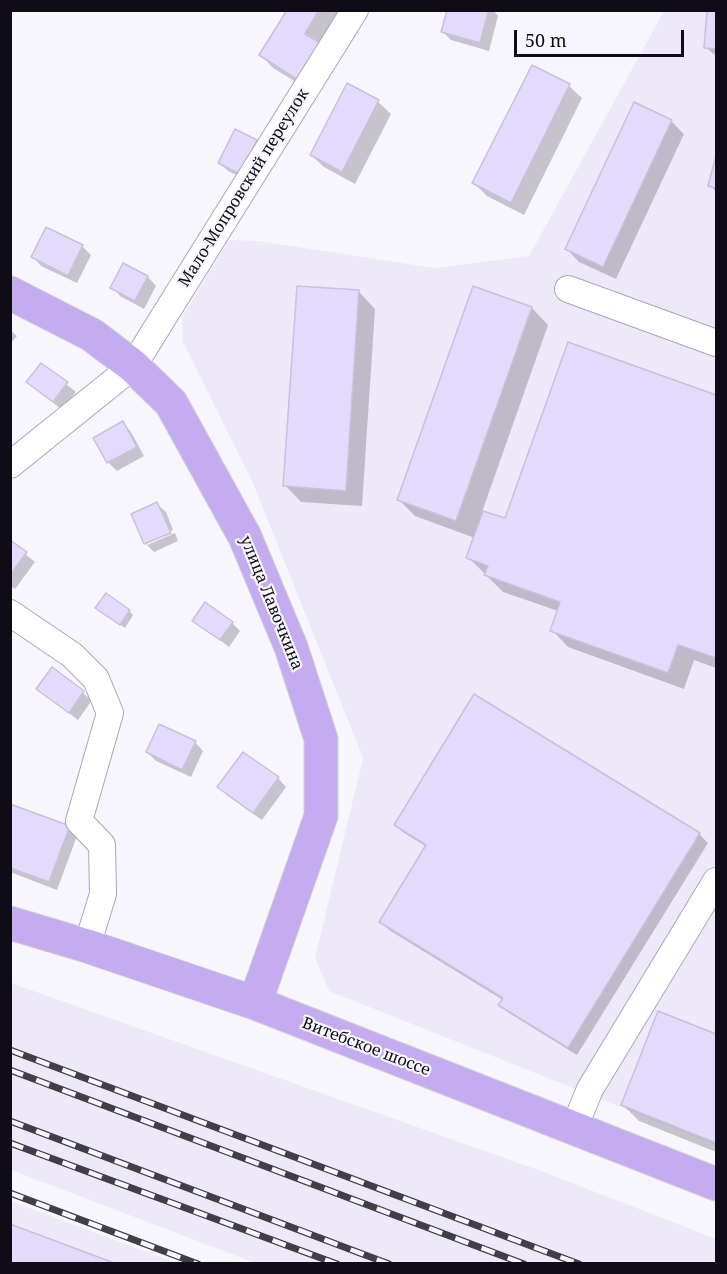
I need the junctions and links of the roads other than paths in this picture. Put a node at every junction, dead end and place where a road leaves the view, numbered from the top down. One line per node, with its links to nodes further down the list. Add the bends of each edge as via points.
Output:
1 (355, 10): 5 (street, Мало-Мопровский переулок)
2 (568, 288): 4 (street)
3 (10, 293): 5 (main road, улица Лавочкина, via 92,335)
4 (717, 343)
5 (133, 366): 6 (street, Мало-Мопровский переулок); 11 (main road, улица Лавочкина, via 171,403 245,537 291,647 321,739 321,816)
6 (10, 465)
7 (10, 613): 10 (street, via 72,655 96,679 110,713 79,821 102,845 103,894)
8 (717, 882): 12 (street, via 590,1089)
9 (10, 923): 10 (main road, Витебское шоссе)
10 (87, 946): 11 (main road, Витебское шоссе)
11 (255, 1003): 12 (main road, Витебское шоссе)
12 (574, 1128): 13 (main road, Витебское шоссе)
13 (717, 1184)

